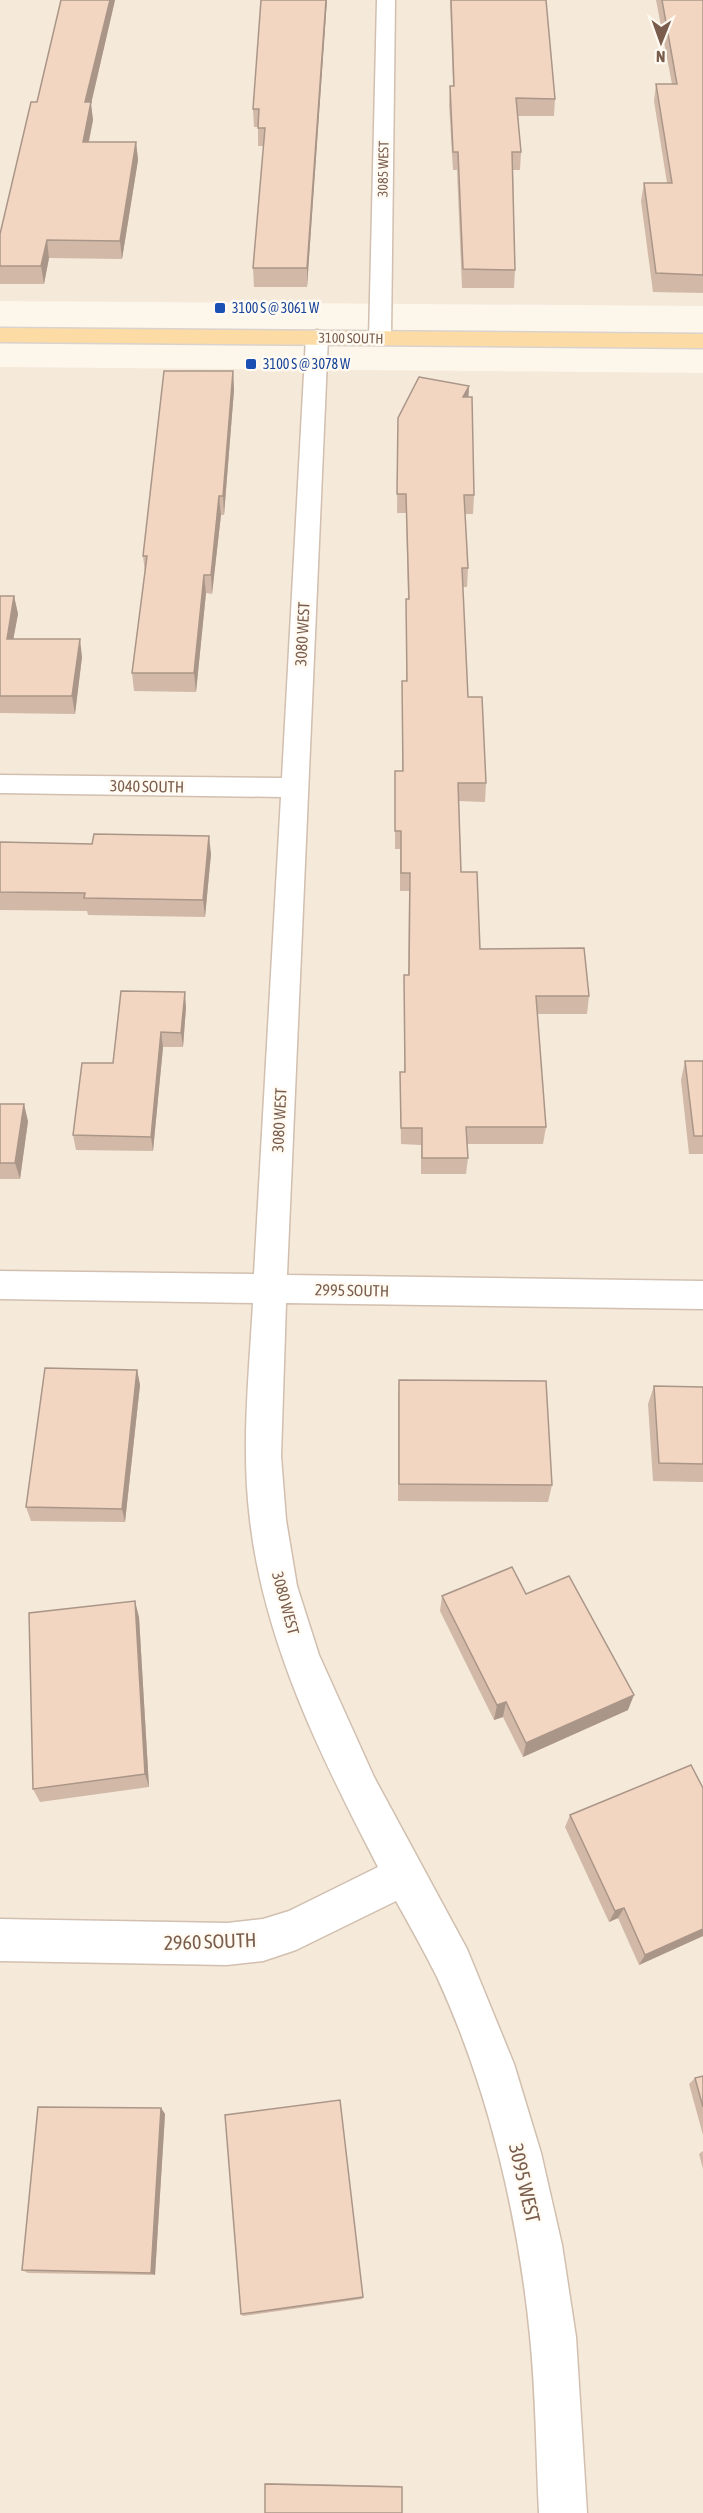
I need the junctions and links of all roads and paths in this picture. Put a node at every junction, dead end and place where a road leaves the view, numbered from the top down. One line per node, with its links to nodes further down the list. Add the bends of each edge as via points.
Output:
1 (386, 0): 4 (street, 3085 WEST)
2 (0, 335): 3 (main road, 3100 SOUTH)
3 (317, 338): 4 (main road, 3100 SOUTH); 7 (street, 3080 WEST)
4 (380, 338): 5 (main road, 3100 SOUTH)
5 (703, 341)
6 (0, 784): 7 (street, 3040 SOUTH)
7 (295, 788): 9 (street, 3080 WEST)
8 (0, 1285): 9 (street, 2995 SOUTH)
9 (270, 1289): 10 (street, 2995 SOUTH); 11 (street, 3080 WEST, via 263,1456 279,1586 301,1657 327,1721)
10 (703, 1295)
11 (405, 1875): 12 (street, 2960 SOUTH, via 344,1908 263,1940 227,1944); 13 (street, 3095 WEST, via 452,1964 493,2064 519,2153 540,2245 554,2337)
12 (0, 1940)
13 (563, 2513)

